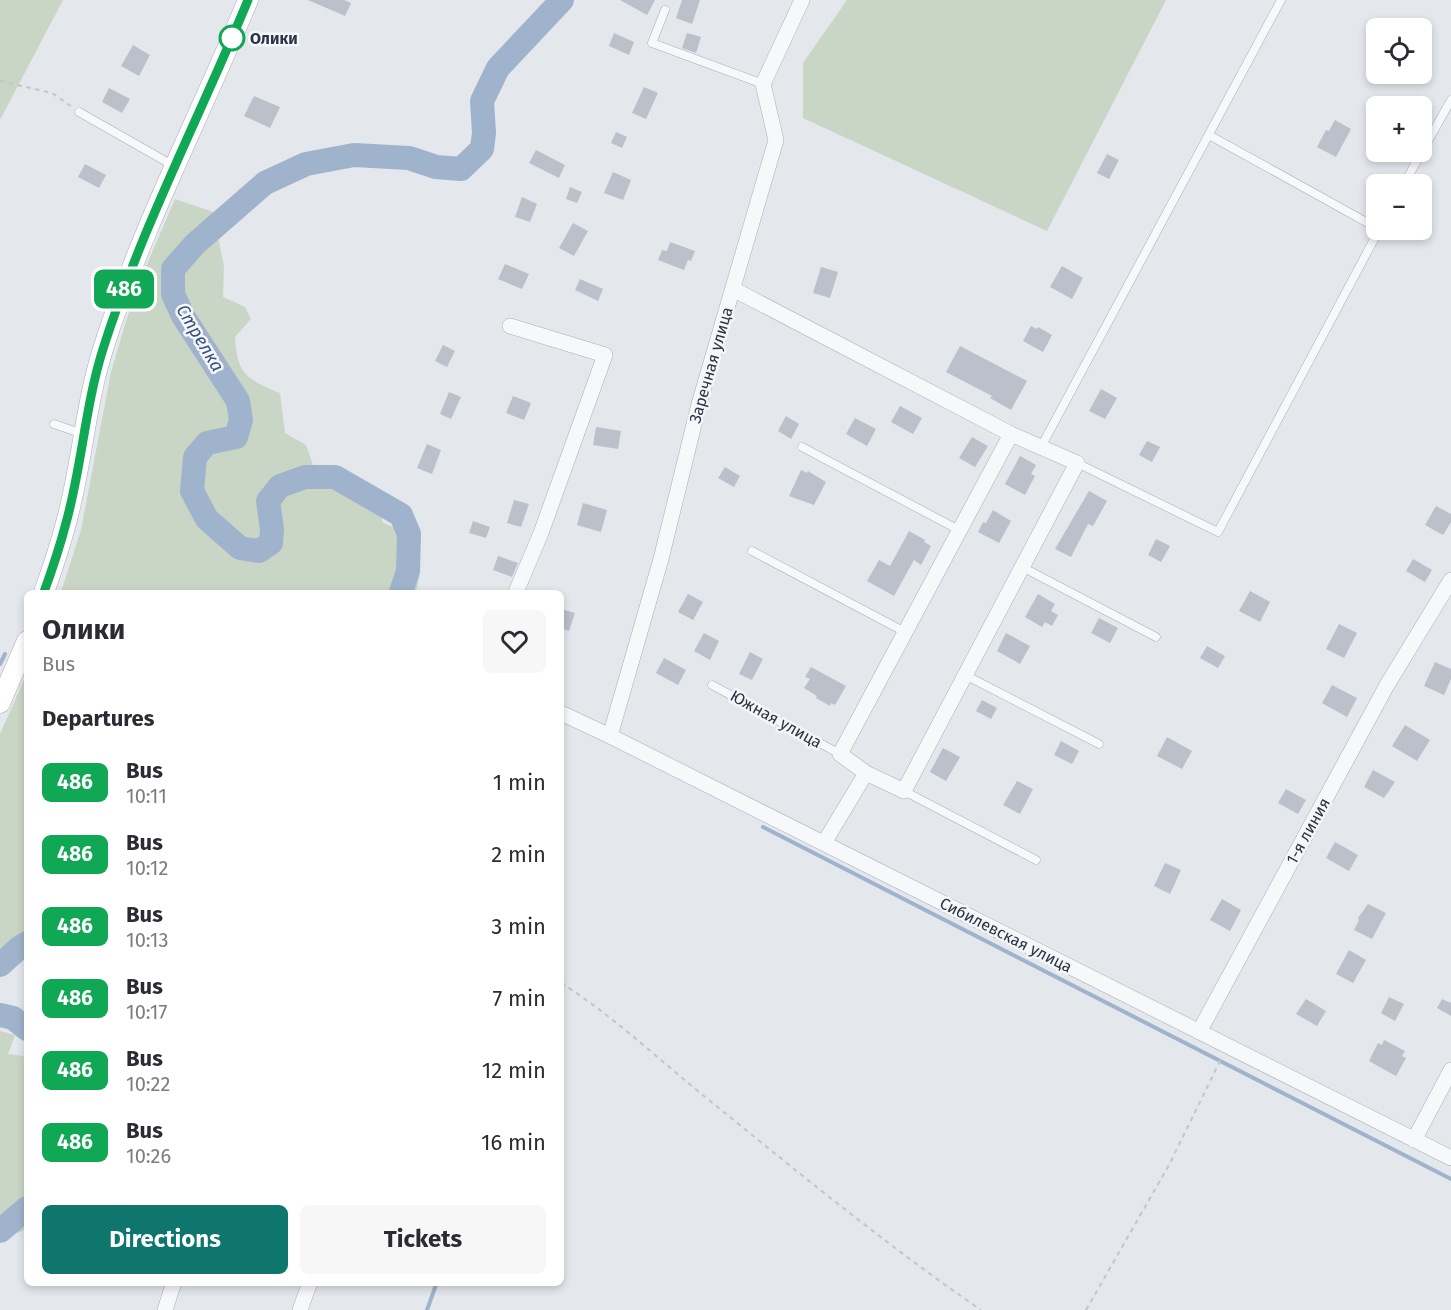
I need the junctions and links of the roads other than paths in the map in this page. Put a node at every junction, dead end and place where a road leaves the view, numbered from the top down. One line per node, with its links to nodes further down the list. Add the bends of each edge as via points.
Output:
1 (248, 0): 9 (main road)
2 (802, 0): 5 (street)
3 (1281, 0): 8 (lane)
4 (665, 10): 5 (lane, via 652,43)
5 (763, 84): 13 (street, Заречная улица, via 776,140)
6 (1451, 100): 10 (lane)
7 (79, 112): 9 (lane)
8 (1209, 135): 11 (lane); 19 (lane)
9 (175, 167): 16 (main road, via 118,304 99,362)
10 (1410, 174)
11 (1366, 222)
12 (1372, 240): 20 (lane, via 1218,532)
13 (733, 290): 17 (street); 34 (street, Заречная улица)
14 (510, 326): 26 (street, via 605,355)
15 (54, 424): 16 (lane)
16 (83, 434): 25 (main road, via 67,522)
17 (1011, 434): 19 (street); 21 (street)
18 (801, 447): 21 (lane)
19 (1041, 447): 20 (street)
20 (1077, 463): 23 (street)
21 (960, 530): 27 (street)
22 (752, 551): 27 (lane)
23 (1022, 567): 28 (lane); 30 (street)
24 (1451, 580): 41 (street, 1-я линия, via 1387,685)
25 (45, 590)
26 (517, 590)
27 (905, 632): 36 (street)
28 (1156, 637)
29 (24, 649): 32 (main road)
30 (965, 675): 35 (lane); 38 (street)
31 (712, 685): 36 (lane, Южная улица)
32 (0, 703)
33 (564, 714): 34 (street, Сибилевская улица)
34 (610, 736): 39 (street, Сибилевская улица)
35 (1099, 744)
36 (840, 754): 37 (street)
37 (866, 773): 38 (street); 39 (street)
38 (904, 791): 40 (lane)
39 (824, 843): 41 (street, Сибилевская улица)
40 (1036, 860)
41 (1199, 1032): 43 (street, Сибилевская улица)
42 (1451, 1071): 43 (street)
43 (1414, 1140): 44 (street, Сибилевская улица)
44 (1451, 1158)
45 (173, 1286): 47 (street)
46 (309, 1286): 48 (street)
47 (165, 1310)
48 (300, 1310)

